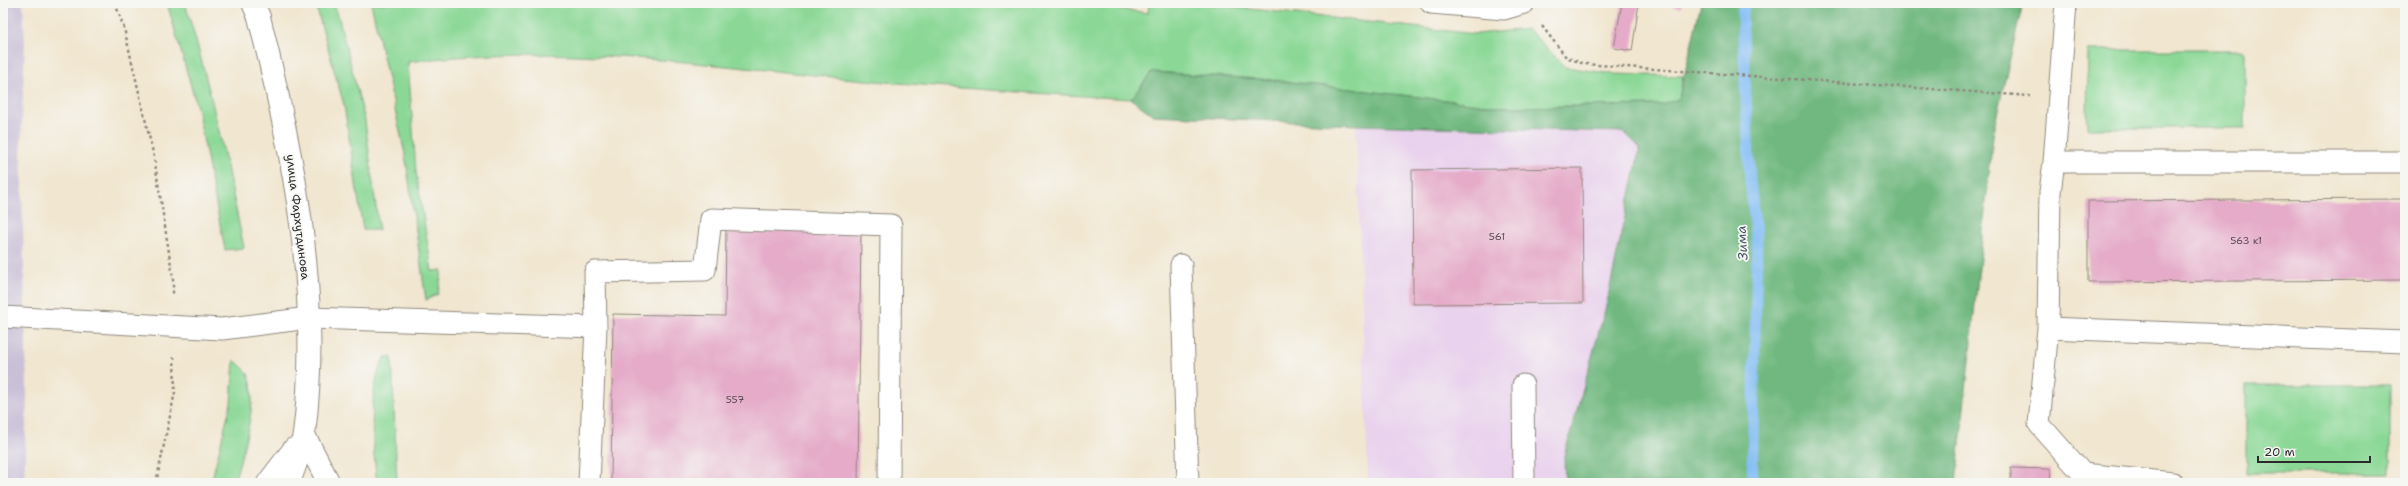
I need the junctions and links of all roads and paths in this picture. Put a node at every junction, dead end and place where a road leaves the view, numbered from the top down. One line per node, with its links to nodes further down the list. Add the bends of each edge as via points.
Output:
1 (115, 3): 11 (path, via 124,28 154,158 173,278)
2 (253, 3): 13 (main road, улица Фархутдинова, via 259,17 282,109 304,251)
3 (1431, 3): 4 (lane, via 1504,9)
4 (1524, 3)
5 (2066, 3): 7 (lane)
6 (1540, 24): 7 (path, via 1566,57 1584,64)
7 (2058, 98): 8 (lane)
8 (2054, 162): 9 (lane); 15 (lane, via 2050,192)
9 (2405, 162)
10 (1181, 265): 26 (lane)
11 (173, 300)
12 (3, 317): 13 (lane, via 222,329)
13 (309, 318): 14 (lane); 19 (main road, улица Фархутдинова)
14 (596, 327): 24 (lane); 25 (lane, via 595,272 705,270 711,219 891,225)
15 (2048, 328): 16 (lane); 28 (lane, via 2039,424 2083,474)
16 (2405, 342)
17 (174, 354): 20 (path, via 175,392)
18 (1523, 385): 27 (lane)
19 (304, 435): 21 (main road); 22 (main road, улица Фархутдинова); 23 (main road)
20 (156, 483)
21 (268, 483)
22 (289, 483)
23 (329, 483)
24 (589, 483)
25 (889, 483)
26 (1188, 483)
27 (1524, 483)
28 (2173, 483)

